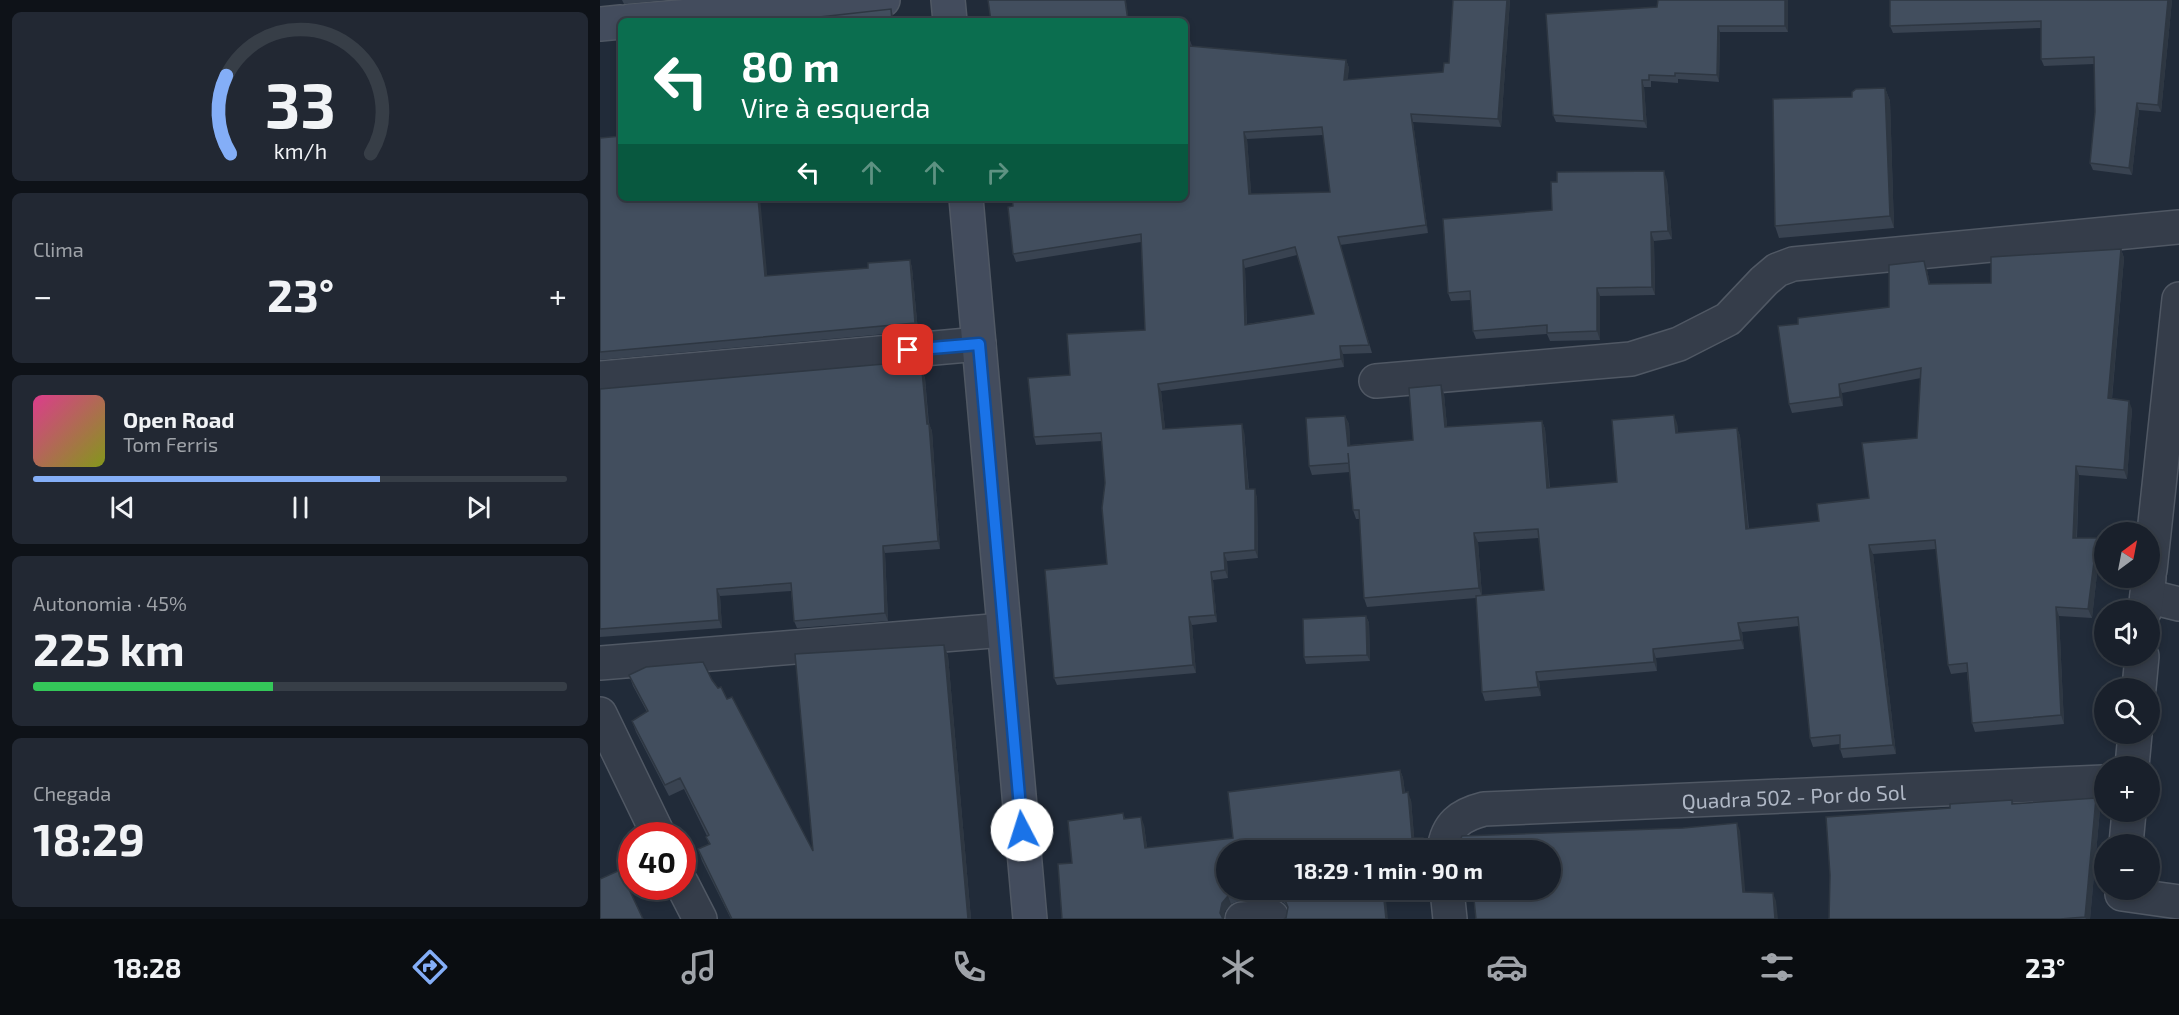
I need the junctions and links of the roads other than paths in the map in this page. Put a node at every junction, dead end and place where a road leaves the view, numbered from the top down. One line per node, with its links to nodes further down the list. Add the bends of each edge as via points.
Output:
1 (883, 0): 3 (street)
2 (948, 0): 5 (street)
3 (840, 2): 4 (street)
4 (663, 18)
5 (950, 18)
6 (618, 22): 7 (street)
7 (600, 24)
8 (966, 201): 12 (street)
9 (2179, 227): 14 (street, via 1792,264 1764,281 1728,319 1679,344 1630,359)
10 (2179, 299): 11 (street)
11 (2177, 336): 15 (street)
12 (979, 344): 13 (street); 17 (street)
13 (600, 378)
14 (1376, 381)
15 (2148, 589): 16 (street)
16 (2179, 604)
17 (1004, 630): 18 (street); 28 (street)
18 (600, 663)
19 (600, 714): 21 (street)
20 (2094, 782): 22 (street, Quadra 502 - Por do Sol, via 1484,809 1456,820)
21 (652, 822)
22 (1446, 840)
23 (690, 900): 27 (street)
24 (1448, 900): 29 (street)
25 (2121, 901): 26 (street)
26 (2179, 902)
27 (700, 919)
28 (1030, 919)
29 (1450, 919)

